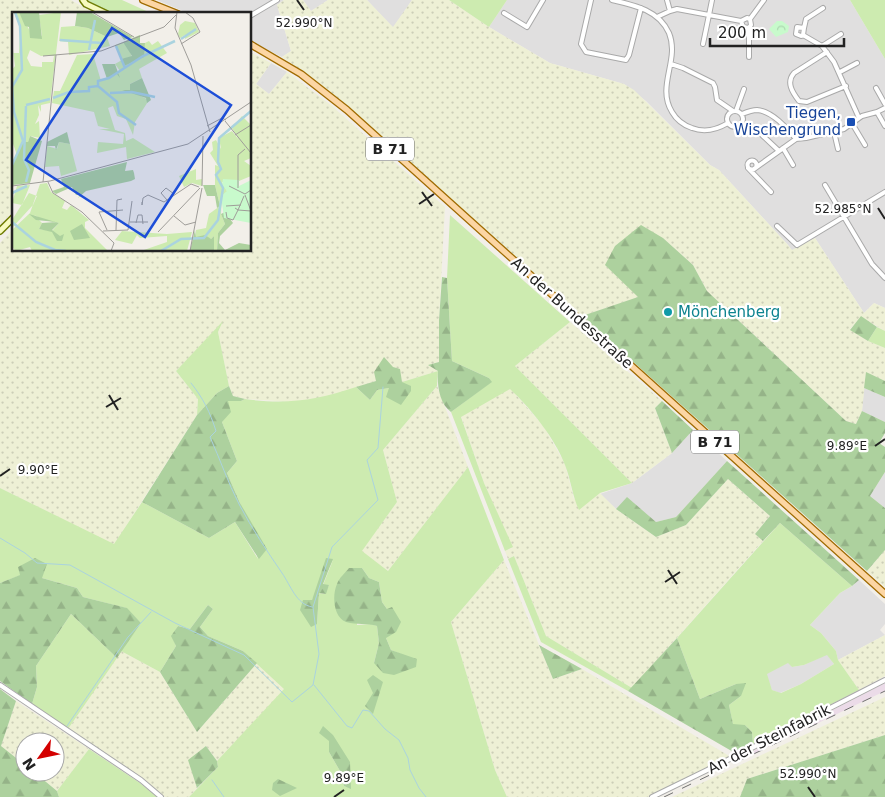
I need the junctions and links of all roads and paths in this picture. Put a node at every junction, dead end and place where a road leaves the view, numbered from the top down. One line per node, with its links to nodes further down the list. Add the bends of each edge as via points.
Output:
1 (83, 0): 14 (main road)
2 (143, 0): 15 (main road)
3 (277, 0): 17 (street)
4 (543, 0): 16 (street, via 527,27)
5 (591, 0): 11 (street, via 581,44 583,49 626,60)
6 (612, 0): 10 (street)
7 (668, 0): 13 (street)
8 (712, 0): 18 (street)
9 (764, 0): 20 (street)
10 (634, 2): 11 (street)
11 (641, 8): 19 (street)
12 (823, 8): 23 (street, via 806,19)
13 (670, 11): 18 (street, via 677,9); 19 (street)
14 (103, 12)
15 (173, 12)
16 (504, 13)
17 (251, 15)
18 (709, 15): 21 (street); 28 (street)
19 (658, 17): 34 (street, via 672,45)
20 (750, 19): 21 (street); 22 (street)
21 (741, 21): 22 (street, via 743,27)
22 (749, 28): 32 (street)
23 (804, 28): 25 (street, via 799,26); 27 (street)
24 (789, 31): 25 (street)
25 (795, 32): 27 (street, via 798,36)
26 (841, 34): 30 (street)
27 (803, 35): 30 (street)
28 (703, 44)
29 (251, 45): 65 (main road, An der Bundesstraße / B 71, via 301,74 347,110)
30 (822, 46): 31 (street)
31 (827, 52): 35 (street); 36 (street, via 790,77 789,83 797,98 807,102)
32 (748, 56)
33 (857, 63): 35 (street)
34 (670, 64): 41 (street, via 712,83 717,100); 45 (street, via 665,96 675,117 688,127 705,131)
35 (840, 72): 36 (street)
36 (846, 86): 44 (street)
37 (876, 88): 39 (street)
38 (744, 89): 41 (street)
39 (885, 104)
40 (885, 108): 42 (street)
41 (735, 111): 43 (street); 45 (street, via 728,115)
42 (877, 112): 44 (street); 47 (street)
43 (742, 114): 45 (street, via 743,122 739,126 733,127); 50 (street, via 755,110 765,112)
44 (858, 118): 46 (street)
45 (728, 123)
46 (853, 124): 48 (street); 51 (street)
47 (885, 126)
48 (834, 132): 50 (street); 52 (street)
49 (762, 135): 53 (street)
50 (796, 139): 53 (street)
51 (865, 145)
52 (838, 149)
53 (781, 150): 54 (street); 56 (street)
54 (792, 165)
55 (748, 168): 56 (street); 56 (street, via 748,163 753,160 757,165); 58 (street)
56 (754, 170)
57 (825, 185): 60 (street)
58 (771, 192)
59 (885, 192): 60 (street)
60 (844, 216): 62 (street, via 796,245); 64 (street, via 872,264)
61 (12, 218): 63 (main road)
62 (777, 226)
63 (0, 231)
64 (885, 278)
65 (885, 594)
66 (885, 680): 69 (street, An der Steinfabrik)
67 (0, 685): 68 (street, via 141,780)
68 (161, 797)
69 (652, 797)

